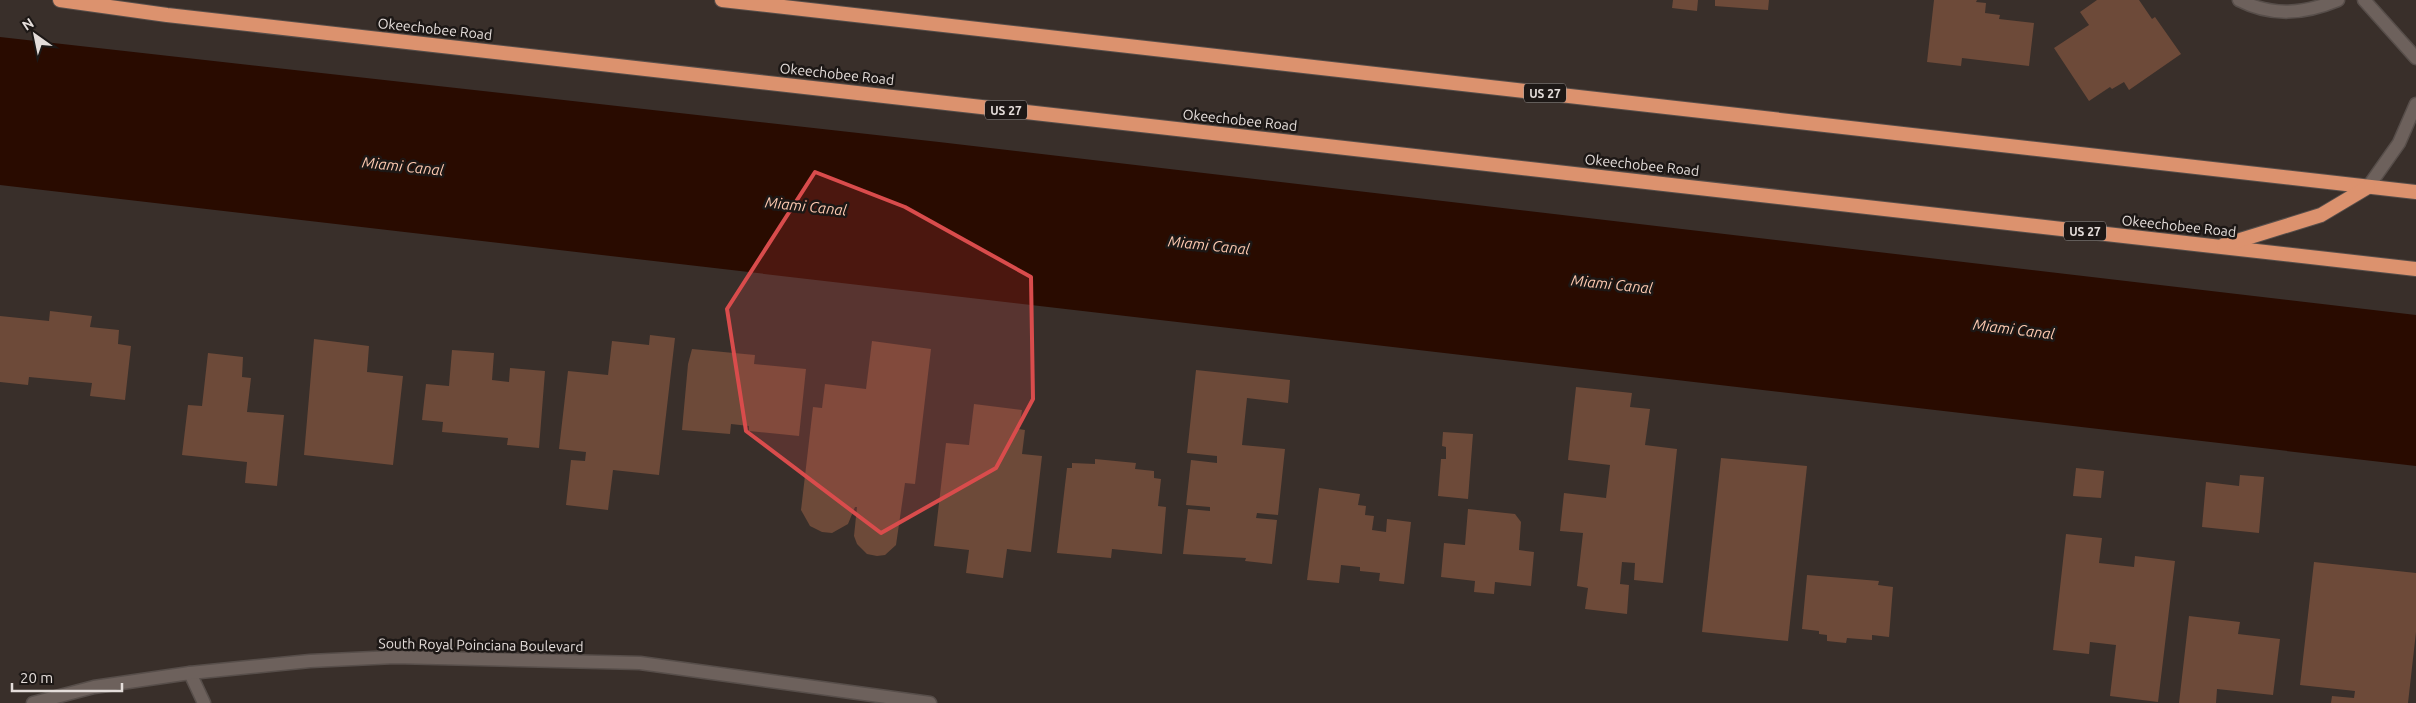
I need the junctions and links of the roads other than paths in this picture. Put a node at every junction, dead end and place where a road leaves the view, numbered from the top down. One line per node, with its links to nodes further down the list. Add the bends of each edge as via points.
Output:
1 (60, 0): 10 (highway, Okeechobee Road / US 27, via 167,15)
2 (722, 0): 8 (highway, US 27)
3 (2239, 0): 4 (street, via 2270,12 2289,13 2305,12)
4 (2338, 0)
5 (2364, 0): 6 (street)
6 (2416, 58)
7 (2416, 104): 8 (street, via 2399,143)
8 (2368, 186): 9 (highway, US 27); 10 (highway, via 2321,215)
9 (2416, 192)
10 (2218, 246): 11 (highway, Okeechobee Road / US 27)
11 (2416, 269)
12 (190, 672): 13 (street, South Royal Poinciana Boulevard, via 94,687); 14 (street); 15 (street, South Royal Poinciana Boulevard, via 394,657 640,663)
13 (33, 703)
14 (204, 703)
15 (930, 703)

